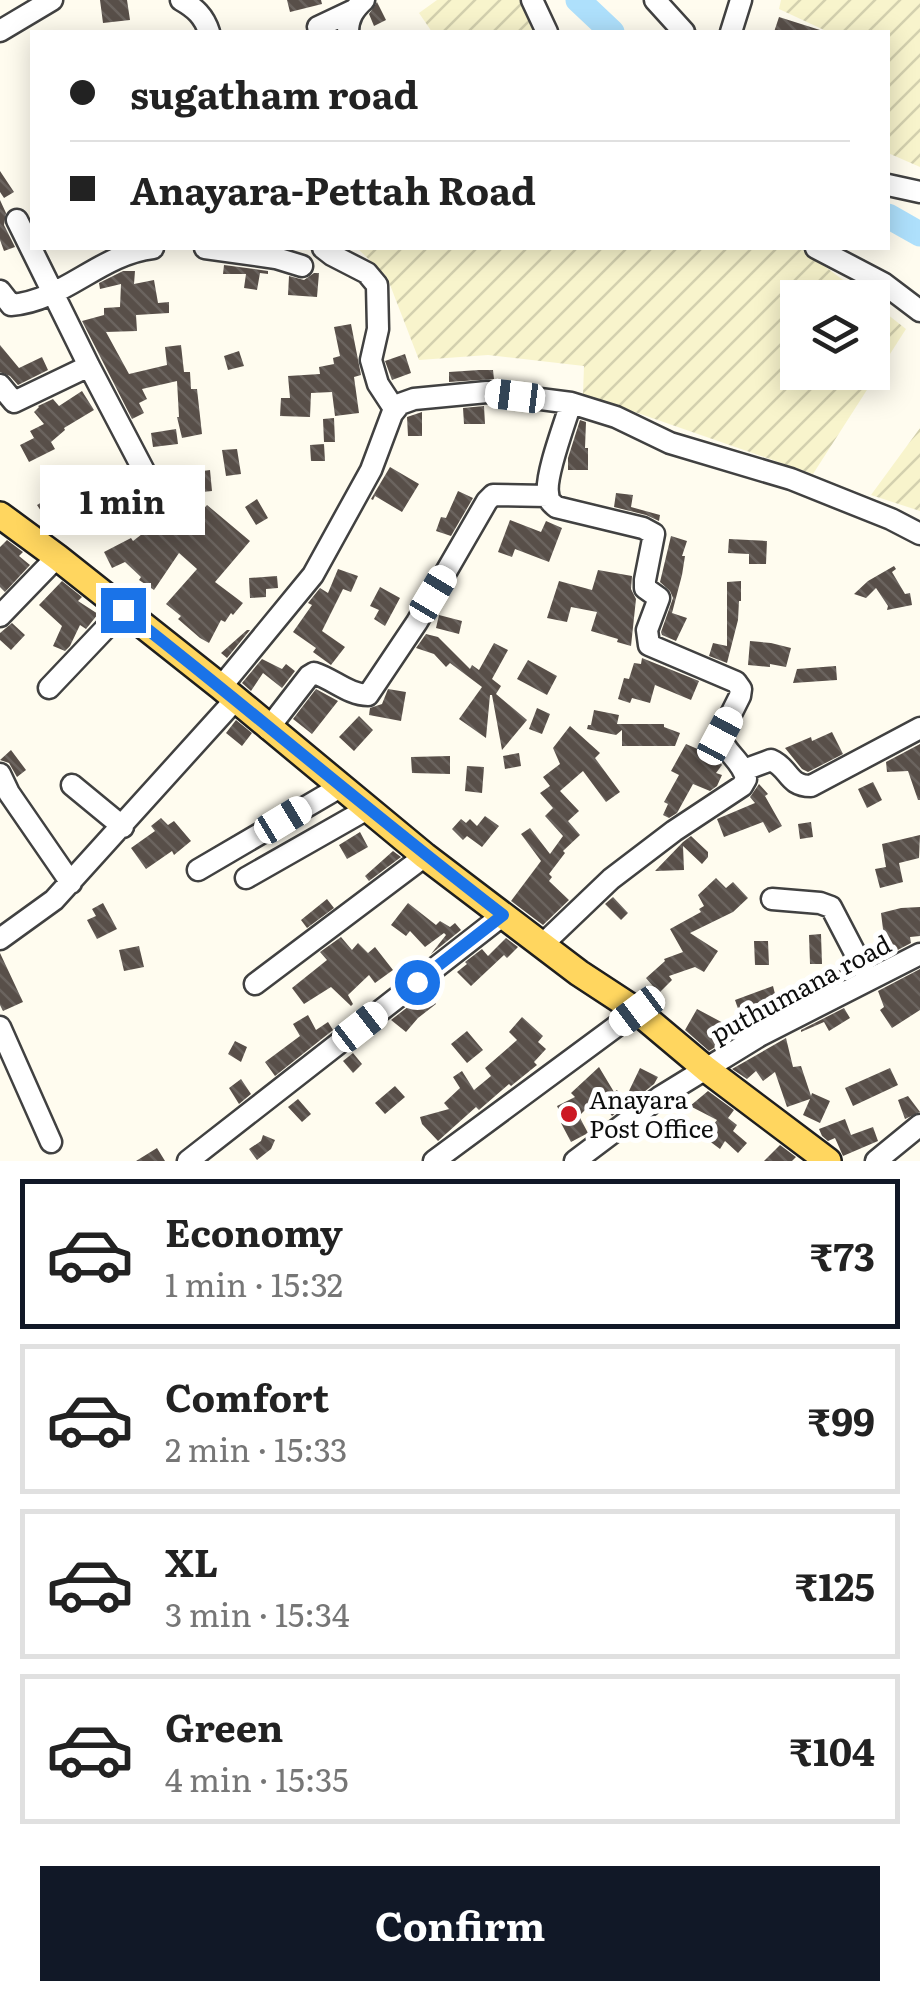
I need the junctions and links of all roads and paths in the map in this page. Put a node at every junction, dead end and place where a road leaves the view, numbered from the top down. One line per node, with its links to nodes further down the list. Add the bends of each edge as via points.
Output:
1 (52, 0): 7 (street)
2 (181, 0): 8 (street)
3 (532, 0): 11 (street)
4 (655, 0): 12 (street)
5 (741, 0): 13 (street)
6 (359, 5): 9 (street); 10 (street)
7 (28, 27): 14 (street)
8 (208, 30)
9 (320, 30)
10 (348, 30)
11 (546, 30)
12 (682, 30)
13 (732, 30)
14 (0, 31)
15 (890, 184): 16 (street)
16 (920, 192)
17 (17, 220): 18 (street)
18 (30, 246)
19 (32, 250): 26 (street)
20 (132, 250): 26 (street)
21 (219, 250): 24 (street)
22 (326, 250): 31 (street, via 367,272 376,285 371,360)
23 (820, 250): 27 (street)
24 (302, 266)
25 (0, 291): 26 (street, via 11,305)
26 (54, 295): 28 (street)
27 (920, 311)
28 (88, 366): 29 (street, via 14,402); 32 (street)
29 (0, 385)
30 (571, 403): 31 (street, via 487,392 414,400); 33 (street); 35 (street, via 670,443 791,479)
31 (395, 410): 40 (street, via 314,575)
32 (156, 494)
33 (548, 496): 42 (street, via 493,495 487,501 368,694 314,673); 43 (street, via 556,507 654,534 645,588 659,598 649,645 736,682 740,696 720,736)
34 (0, 515): 36 (main road)
35 (920, 534)
36 (58, 557): 37 (main road); 38 (street)
37 (123, 610): 39 (street); 40 (main road)
38 (0, 616)
39 (49, 688)
40 (228, 694): 42 (main road); 48 (street)
41 (920, 728): 43 (street, via 811,786 793,782 771,760)
42 (268, 729): 46 (main road)
43 (744, 770): 56 (street, via 742,786 610,879)
44 (0, 774): 52 (street)
45 (72, 785): 48 (street)
46 (340, 787): 47 (main road); 50 (street)
47 (369, 808): 49 (main road); 51 (street)
48 (123, 827): 52 (street)
49 (425, 856): 54 (main road); 59 (street)
50 (198, 870)
51 (246, 878)
52 (71, 883): 55 (street)
53 (772, 899): 58 (street, via 832,907)
54 (503, 915): 56 (main road); 65 (street)
55 (2, 934)
56 (543, 944): 60 (main road)
57 (920, 954): 58 (street, puthumana road)
58 (869, 980): 62 (street, puthumana road)
59 (254, 984)
60 (637, 1011): 62 (main road); 66 (street)
61 (0, 1027): 64 (street)
62 (706, 1069): 67 (street, puthumana road); 68 (main road)
63 (920, 1125): 69 (street)
64 (50, 1142)
65 (188, 1161)
66 (434, 1161)
67 (575, 1161)
68 (828, 1161)
69 (876, 1161)

